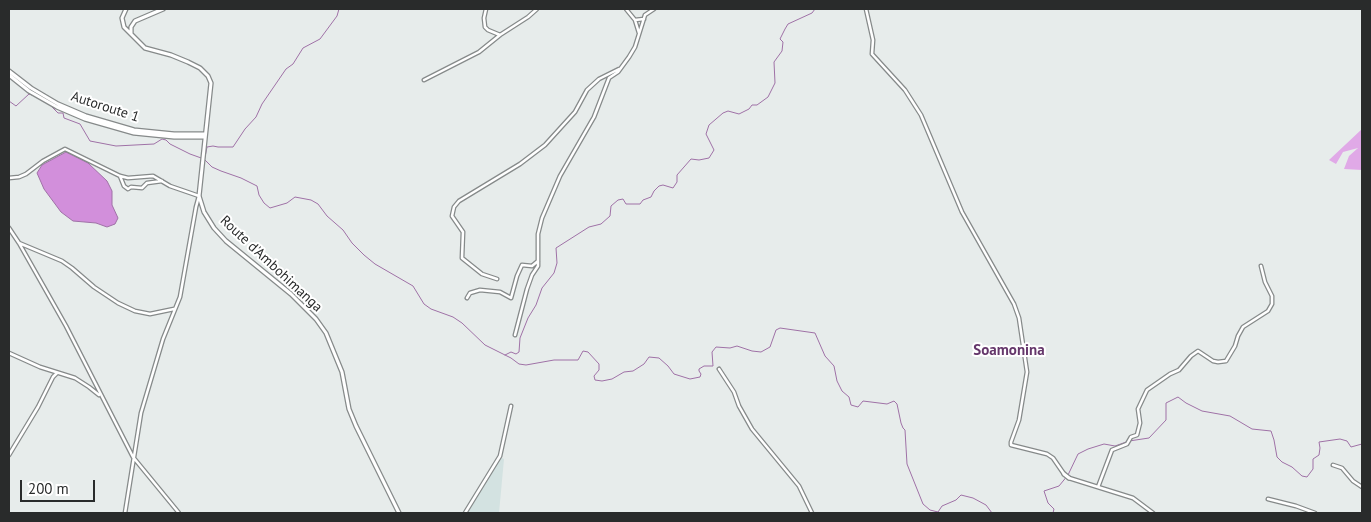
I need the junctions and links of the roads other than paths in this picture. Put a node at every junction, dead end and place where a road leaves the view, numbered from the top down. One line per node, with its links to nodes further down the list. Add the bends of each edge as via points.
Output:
1 (126, 9): 11 (street, via 122,18)
2 (163, 9): 10 (street, via 135,20)
3 (486, 9): 14 (street, via 485,27)
4 (537, 9): 14 (street)
5 (626, 9): 9 (street)
6 (654, 9): 8 (street)
7 (866, 9): 40 (street, via 873,40 872,54 905,90 917,110 962,212 1020,318 1028,369 1011,446 1047,454)
8 (645, 18): 9 (street); 13 (street)
9 (635, 20): 13 (street)
10 (132, 25): 11 (street); 12 (street)
11 (124, 27): 12 (street, Route d'Ambohimanga)
12 (131, 34): 19 (street, Route d'Ambohimanga, via 145,48 188,62 208,76 211,83)
13 (639, 34): 15 (street, via 635,48)
14 (500, 35): 18 (street, via 479,52)
15 (620, 69): 26 (street, via 609,78 594,117 560,176 542,218 538,234); 28 (street, via 599,79 587,90 575,112 545,145 454,207 452,216 463,232 462,258 482,274)
16 (9, 71): 19 (street, Autoroute 1, via 58,104 86,116 134,130)
17 (9, 75): 19 (street, Autoroute 1, via 36,95 85,119 134,133)
18 (424, 80)
19 (205, 136): 23 (street, Route d'Ambohimanga)
20 (120, 176): 21 (street, via 65,149 43,160 26,174); 22 (street, via 153,176); 22 (street, via 126,188 142,188 147,183)
21 (9, 178)
22 (162, 182): 23 (street)
23 (200, 196): 30 (street, via 183,285); 47 (street, Route d'Ambohimanga, via 204,212 214,228 291,294 326,333 342,372 349,409)
24 (9, 228): 25 (street)
25 (19, 242): 30 (street, via 62,261 94,287 135,311 150,314); 35 (street)
26 (538, 261): 29 (street, via 532,266 522,265 511,298 500,292 480,290 470,293); 31 (street)
27 (1261, 266): 42 (street, via 1272,296 1268,311 1243,327 1226,361 1213,361 1198,351 1179,370 1147,390 1138,409 1140,423 1137,435 1131,437 1127,444 1112,450)
28 (497, 279)
29 (467, 298)
30 (174, 309): 38 (street, via 141,413)
31 (515, 336)
32 (9, 353): 34 (street)
33 (719, 369): 49 (street, via 752,429 799,486)
34 (58, 373): 35 (street, via 75,378); 37 (street)
35 (101, 396): 38 (street)
36 (511, 406): 48 (street, via 500,456)
37 (9, 455)
38 (133, 457): 45 (street); 46 (street)
39 (1333, 466): 43 (street, via 1342,468)
40 (1064, 474): 41 (street)
41 (1069, 478): 42 (street)
42 (1098, 487): 50 (street, via 1133,498)
43 (1362, 487)
44 (1268, 499): 51 (street)
45 (125, 513)
46 (179, 513)
47 (399, 513)
48 (465, 513)
49 (812, 513)
50 (1153, 513)
51 (1316, 513)

